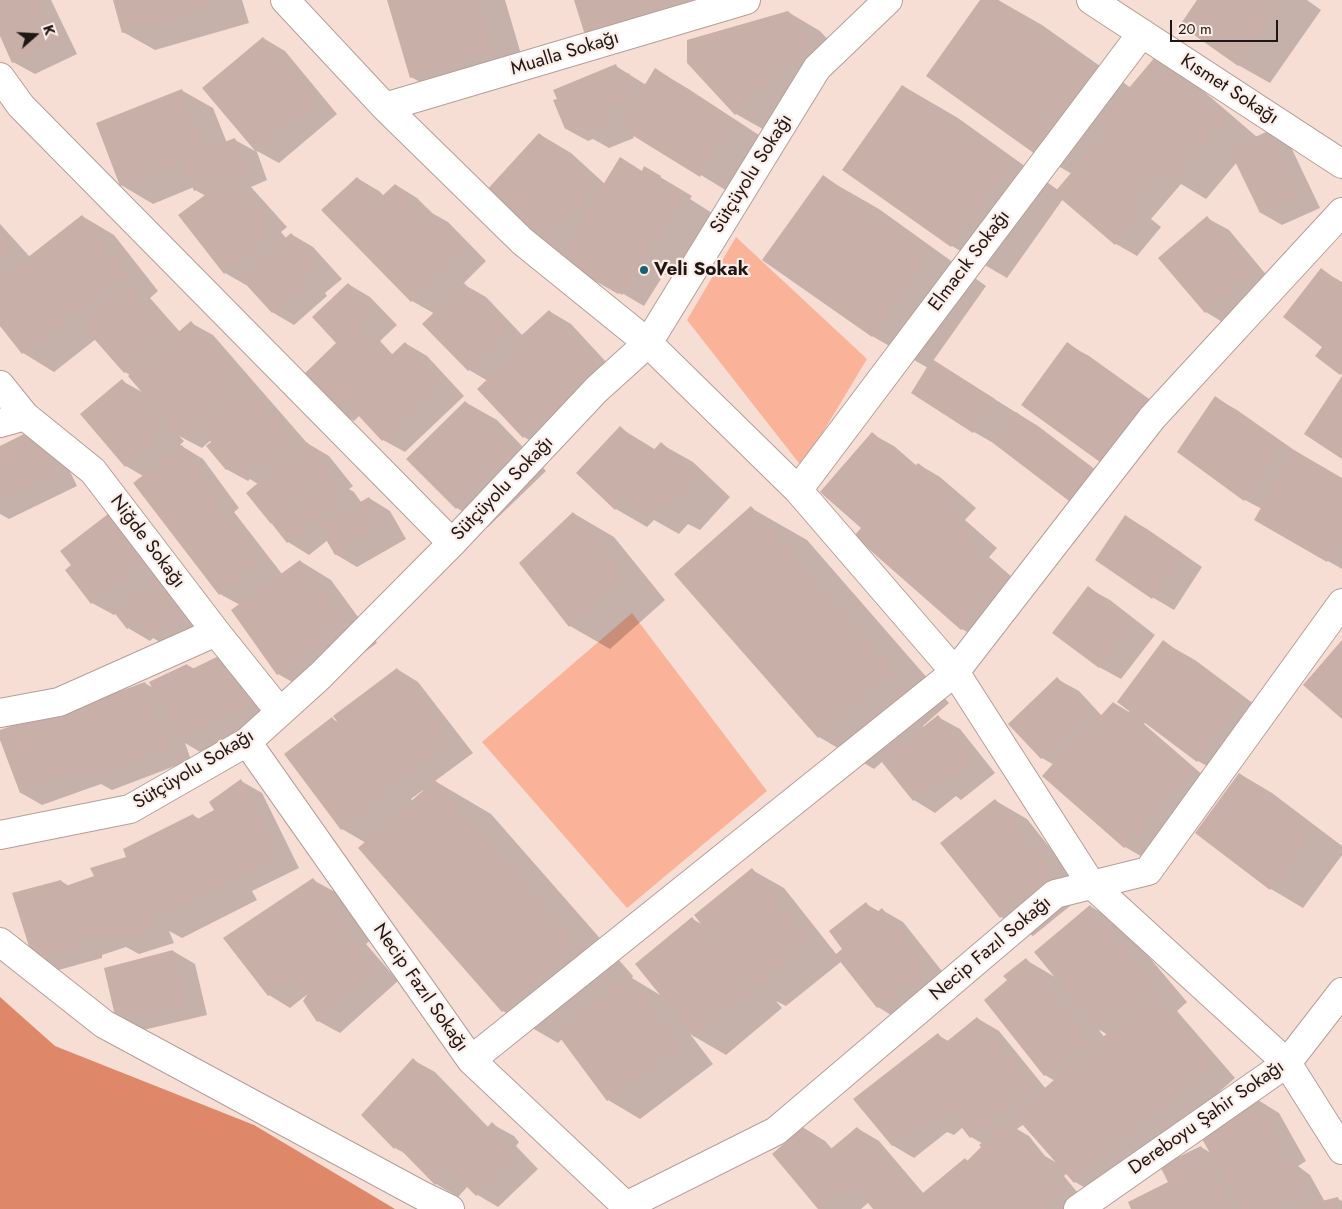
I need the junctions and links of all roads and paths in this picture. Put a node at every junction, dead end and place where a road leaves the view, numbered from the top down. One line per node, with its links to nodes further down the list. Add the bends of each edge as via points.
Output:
1 (285, 0): 7 (street)
2 (746, 0): 7 (street, Mualla Sokağı)
3 (888, 0): 10 (street, Sütçüyolu Sokağı, via 817,68)
4 (1091, 0): 5 (street, Kısmet Sokağı)
5 (1142, 33): 8 (street, Kısmet Sokağı); 13 (street, Elmacık Sokağı)
6 (0, 77): 14 (street, via 21,106)
7 (385, 108): 10 (street, via 522,241)
8 (1342, 164)
9 (1342, 212): 17 (street, via 1152,418)
10 (648, 343): 13 (street); 14 (street, Sütçüyolu Sokağı, via 598,389)
11 (0, 385): 12 (street, Niğde Sokağı)
12 (13, 419): 16 (street, Niğde Sokağı, via 93,471)
13 (798, 490): 17 (street)
14 (452, 543): 18 (street, Sütçüyolu Sokağı)
15 (1342, 603): 22 (street, Necip Fazıl Sokağı, via 1148,871)
16 (216, 632): 18 (street, Niğde Sokağı); 19 (street, via 59,702)
17 (955, 672): 22 (street); 25 (street)
18 (280, 712): 20 (street, Sütçüyolu Sokağı)
19 (0, 713)
20 (247, 742): 21 (street, Sütçüyolu Sokağı, via 130,809); 25 (street, Necip Fazıl Sokağı)
21 (0, 835)
22 (1091, 884): 26 (street); 28 (street, Necip Fazıl Sokağı, via 1055,894 776,1131)
23 (0, 942): 29 (street, via 104,1024)
24 (1342, 992): 26 (street, Dereboyu Şahir Sokağı)
25 (471, 1060): 28 (street, Necip Fazıl Sokağı)
26 (1287, 1063): 27 (street); 30 (street, Dereboyu Şahir Sokağı)
27 (1342, 1150)
28 (625, 1208)
29 (450, 1209)
30 (1078, 1209)

